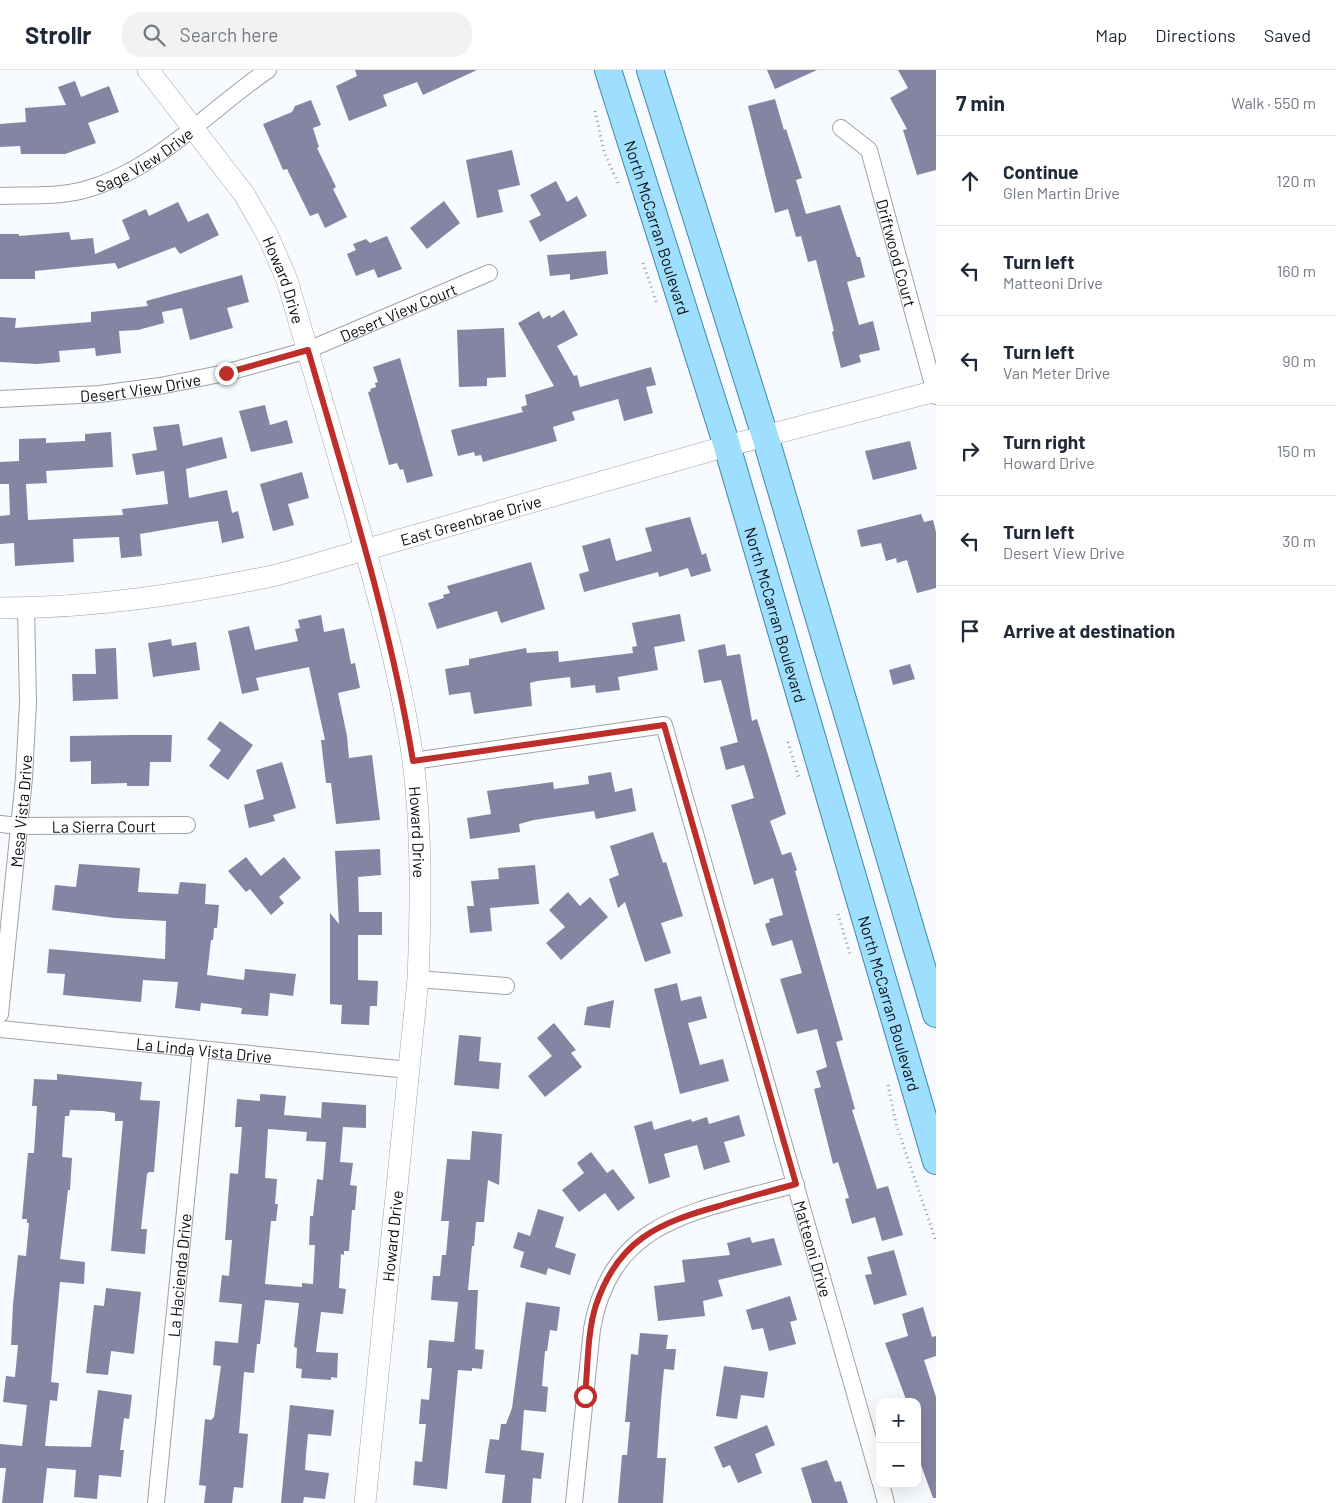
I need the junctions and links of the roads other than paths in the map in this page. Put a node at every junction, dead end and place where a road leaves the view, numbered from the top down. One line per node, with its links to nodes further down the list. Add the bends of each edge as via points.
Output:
1 (148, 70): 5 (street, Howard Drive)
2 (268, 70): 5 (street, Sage View Drive)
3 (608, 70): 13 (main road, North McCarran Boulevard)
4 (650, 70): 12 (main road)
5 (193, 127): 7 (street, Sage View Drive, via 138,168 111,181 74,191); 9 (street, Howard Drive, via 244,194 268,236 287,280)
6 (841, 128): 10 (street, Driftwood Court, via 869,150)
7 (0, 196)
8 (489, 273): 9 (street, Desert View Court)
9 (308, 350): 11 (street, Desert View Drive, via 226,373 160,386 91,395); 14 (street, Howard Drive)
10 (936, 393): 12 (street, East Greenbrae Drive)
11 (0, 399)
12 (765, 436): 13 (street, East Greenbrae Drive); 24 (main road)
13 (727, 446): 14 (street, East Greenbrae Drive); 28 (main road, North McCarran Boulevard)
14 (365, 551): 16 (street, East Greenbrae Drive, via 277,575 204,590 129,601); 17 (street, Howard Drive, via 402,691)
15 (0, 608): 16 (street, East Greenbrae Drive)
16 (26, 608): 20 (street, Mesa Vista Drive, via 28,702)
17 (413, 761): 21 (street, Howard Drive, via 420,836); 29 (street, Matteoni Drive, via 664,725)
18 (0, 824): 20 (street, La Sierra Court)
19 (188, 825): 20 (street, La Sierra Court)
20 (19, 826): 23 (street, Mesa Vista Drive)
21 (418, 980): 22 (street); 27 (street, Howard Drive)
22 (506, 986)
23 (0, 1014)
24 (936, 1014)
25 (0, 1028): 26 (street, La Linda Vista Drive)
26 (201, 1049): 27 (street, La Linda Vista Drive); 32 (street, La Hacienda Drive)
27 (409, 1070): 33 (street, Howard Drive)
28 (936, 1161)
29 (796, 1184): 30 (street, Matteoni Drive); 34 (street, via 674,1219 640,1240 618,1262 605,1284 593,1321)
30 (876, 1469)
31 (882, 1488): 35 (street, Matteoni Drive)
32 (156, 1503)
33 (365, 1503)
34 (574, 1503)
35 (886, 1503)

